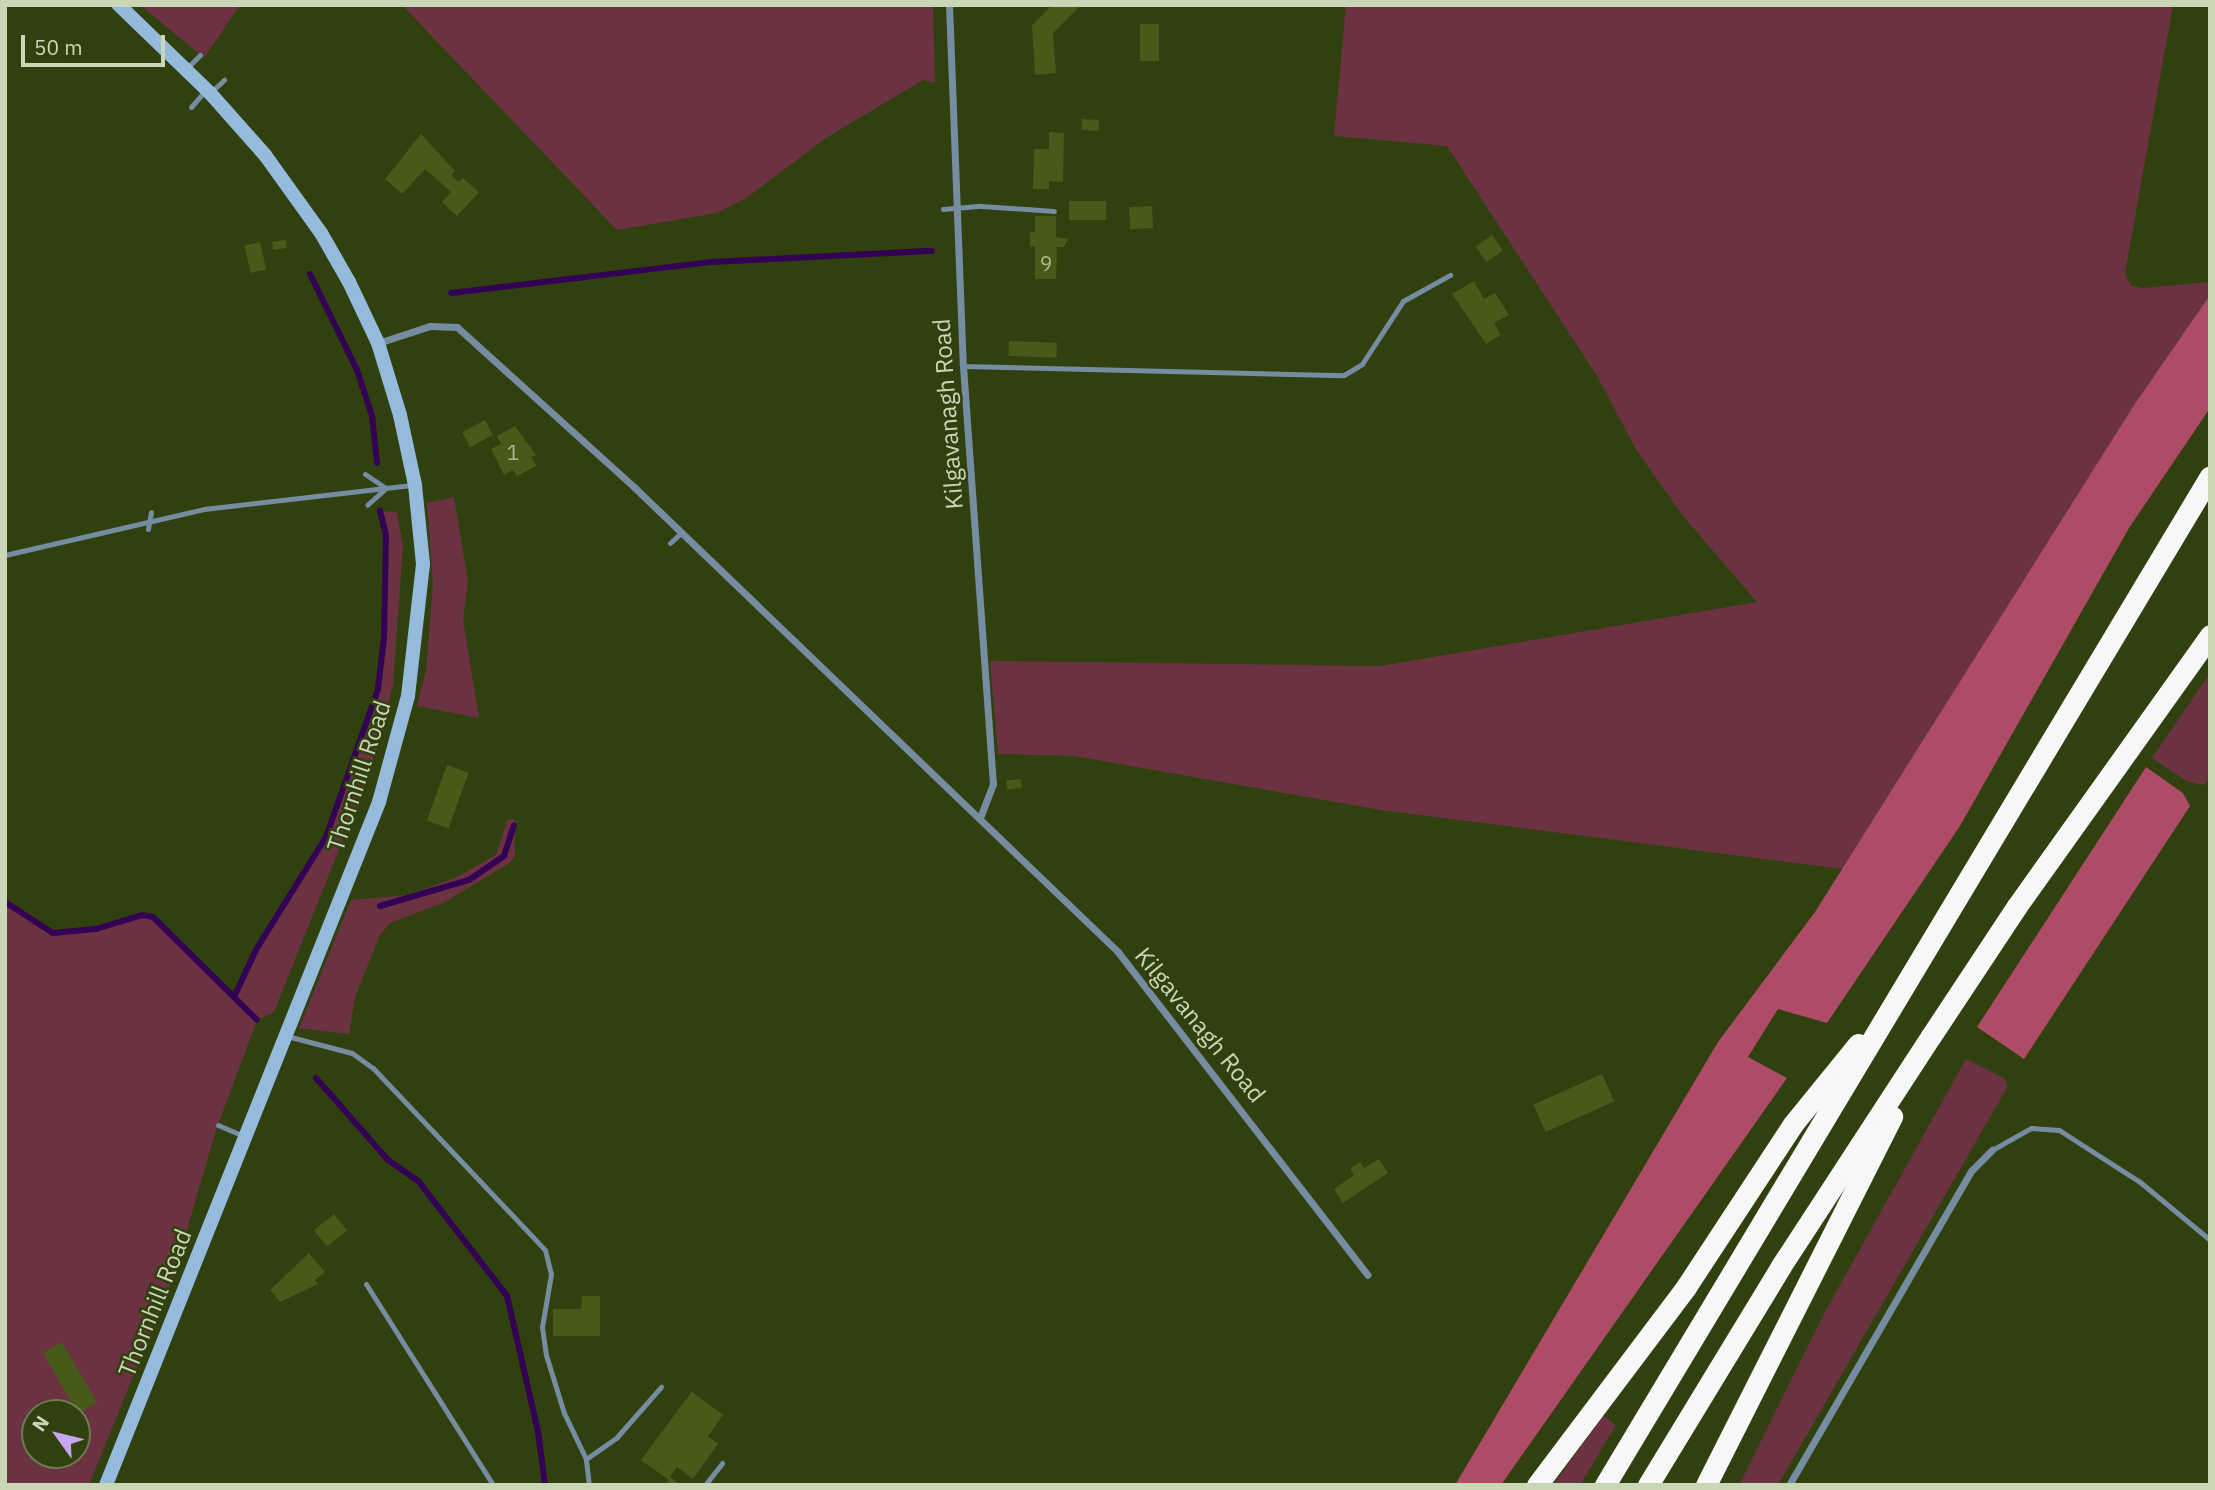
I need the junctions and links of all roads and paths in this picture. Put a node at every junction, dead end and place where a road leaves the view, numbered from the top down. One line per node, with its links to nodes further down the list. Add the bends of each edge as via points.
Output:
1 (118, 5): 4 (street, Thornhill Road)
2 (949, 5): 8 (street, Kilgavanagh Road)
3 (200, 55): 4 (lane)
4 (186, 70): 6 (street, Thornhill Road)
5 (224, 80): 6 (lane)
6 (208, 91): 7 (lane); 12 (street, Thornhill Road, via 291,188 349,282)
7 (191, 107)
8 (956, 207): 9 (lane); 10 (lane); 13 (street, Kilgavanagh Road)
9 (943, 209)
10 (1054, 211)
11 (1450, 275): 13 (lane, via 1403,301 1362,364 1344,375)
12 (378, 343): 16 (street, Thornhill Road); 21 (street, Kilgavanagh Road, via 430,326 457,327)
13 (963, 366): 25 (street, Kilgavanagh Road, via 993,784 990,802)
14 (365, 474): 17 (lane)
15 (2210, 477): 26 (highway)
16 (415, 485): 17 (lane); 27 (street, Thornhill Road, via 423,564 417,640 400,732 379,802)
17 (387, 488): 18 (lane); 19 (lane)
18 (367, 505)
19 (150, 516): 20 (lane); 23 (lane)
20 (148, 529)
21 (682, 532): 22 (lane); 25 (street, Kilgavanagh Road)
22 (670, 543)
23 (5, 555)
24 (2210, 635): 28 (highway, via 2017,906)
25 (980, 818): 33 (street, Kilgavanagh Road, via 1118,952)
26 (1903, 988): 42 (highway, via 1793,1124 1686,1287); 43 (highway)
27 (287, 1035): 30 (street, Thornhill Road); 36 (lane, via 352,1053 373,1068 545,1250 551,1274 542,1327 545,1355 564,1413)
28 (1931, 1036): 44 (highway, via 1781,1266); 45 (highway)
29 (218, 1125): 30 (lane)
30 (246, 1137): 38 (street, Thornhill Road)
31 (1993, 1150): 32 (lane, via 2031,1128 2045,1126 2077,1138); 46 (street, via 1971,1171)
32 (2210, 1240)
33 (1368, 1275)
34 (366, 1284): 39 (lane)
35 (661, 1387): 36 (lane, via 617,1437)
36 (586, 1459): 40 (lane)
37 (722, 1464): 41 (lane)
38 (106, 1485)
39 (493, 1485)
40 (589, 1485)
41 (705, 1485)
42 (1537, 1485)
43 (1605, 1485)
44 (1648, 1485)
45 (1706, 1485)
46 (1789, 1485)

